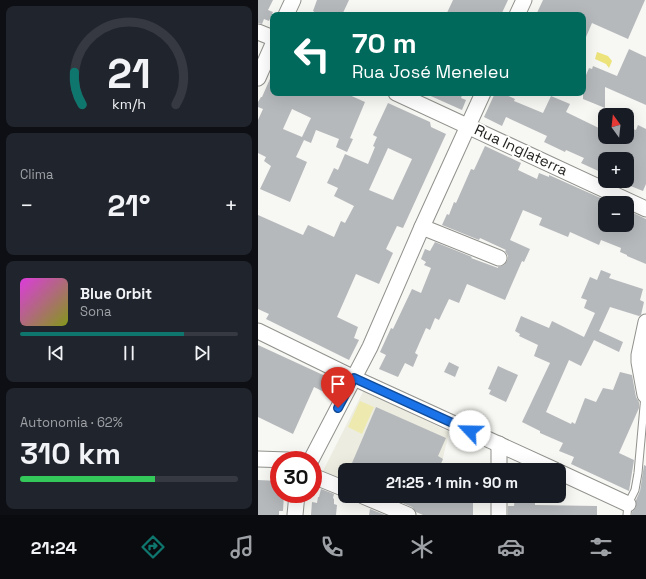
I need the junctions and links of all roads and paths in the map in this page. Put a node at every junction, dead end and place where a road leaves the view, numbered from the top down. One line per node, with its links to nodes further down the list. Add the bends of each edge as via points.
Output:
1 (293, 0): 3 (street)
2 (524, 0): 4 (street)
3 (287, 12)
4 (518, 12)
5 (258, 32): 6 (street)
6 (270, 37)
7 (270, 51): 8 (street)
8 (258, 78)
9 (403, 96): 11 (street, Rua Inglaterra)
10 (482, 96): 11 (street)
11 (469, 126): 12 (street, Rua Inglaterra); 13 (street)
12 (646, 209)
13 (422, 227): 14 (street); 17 (street)
14 (499, 258)
15 (646, 322): 18 (street, via 639,356)
16 (258, 331): 17 (street)
17 (354, 378): 19 (street); 20 (street)
18 (645, 395): 31 (lane, via 638,473)
19 (499, 444): 23 (street); 24 (street)
20 (316, 451)
21 (258, 459): 22 (street)
22 (270, 459)
23 (499, 463)
24 (539, 463)
25 (566, 476): 31 (street)
26 (322, 480): 27 (street)
27 (338, 486)
28 (296, 503): 32 (street)
29 (380, 503): 33 (street)
30 (499, 503): 34 (street)
31 (628, 510)
32 (295, 515)
33 (408, 515)
34 (499, 515)

